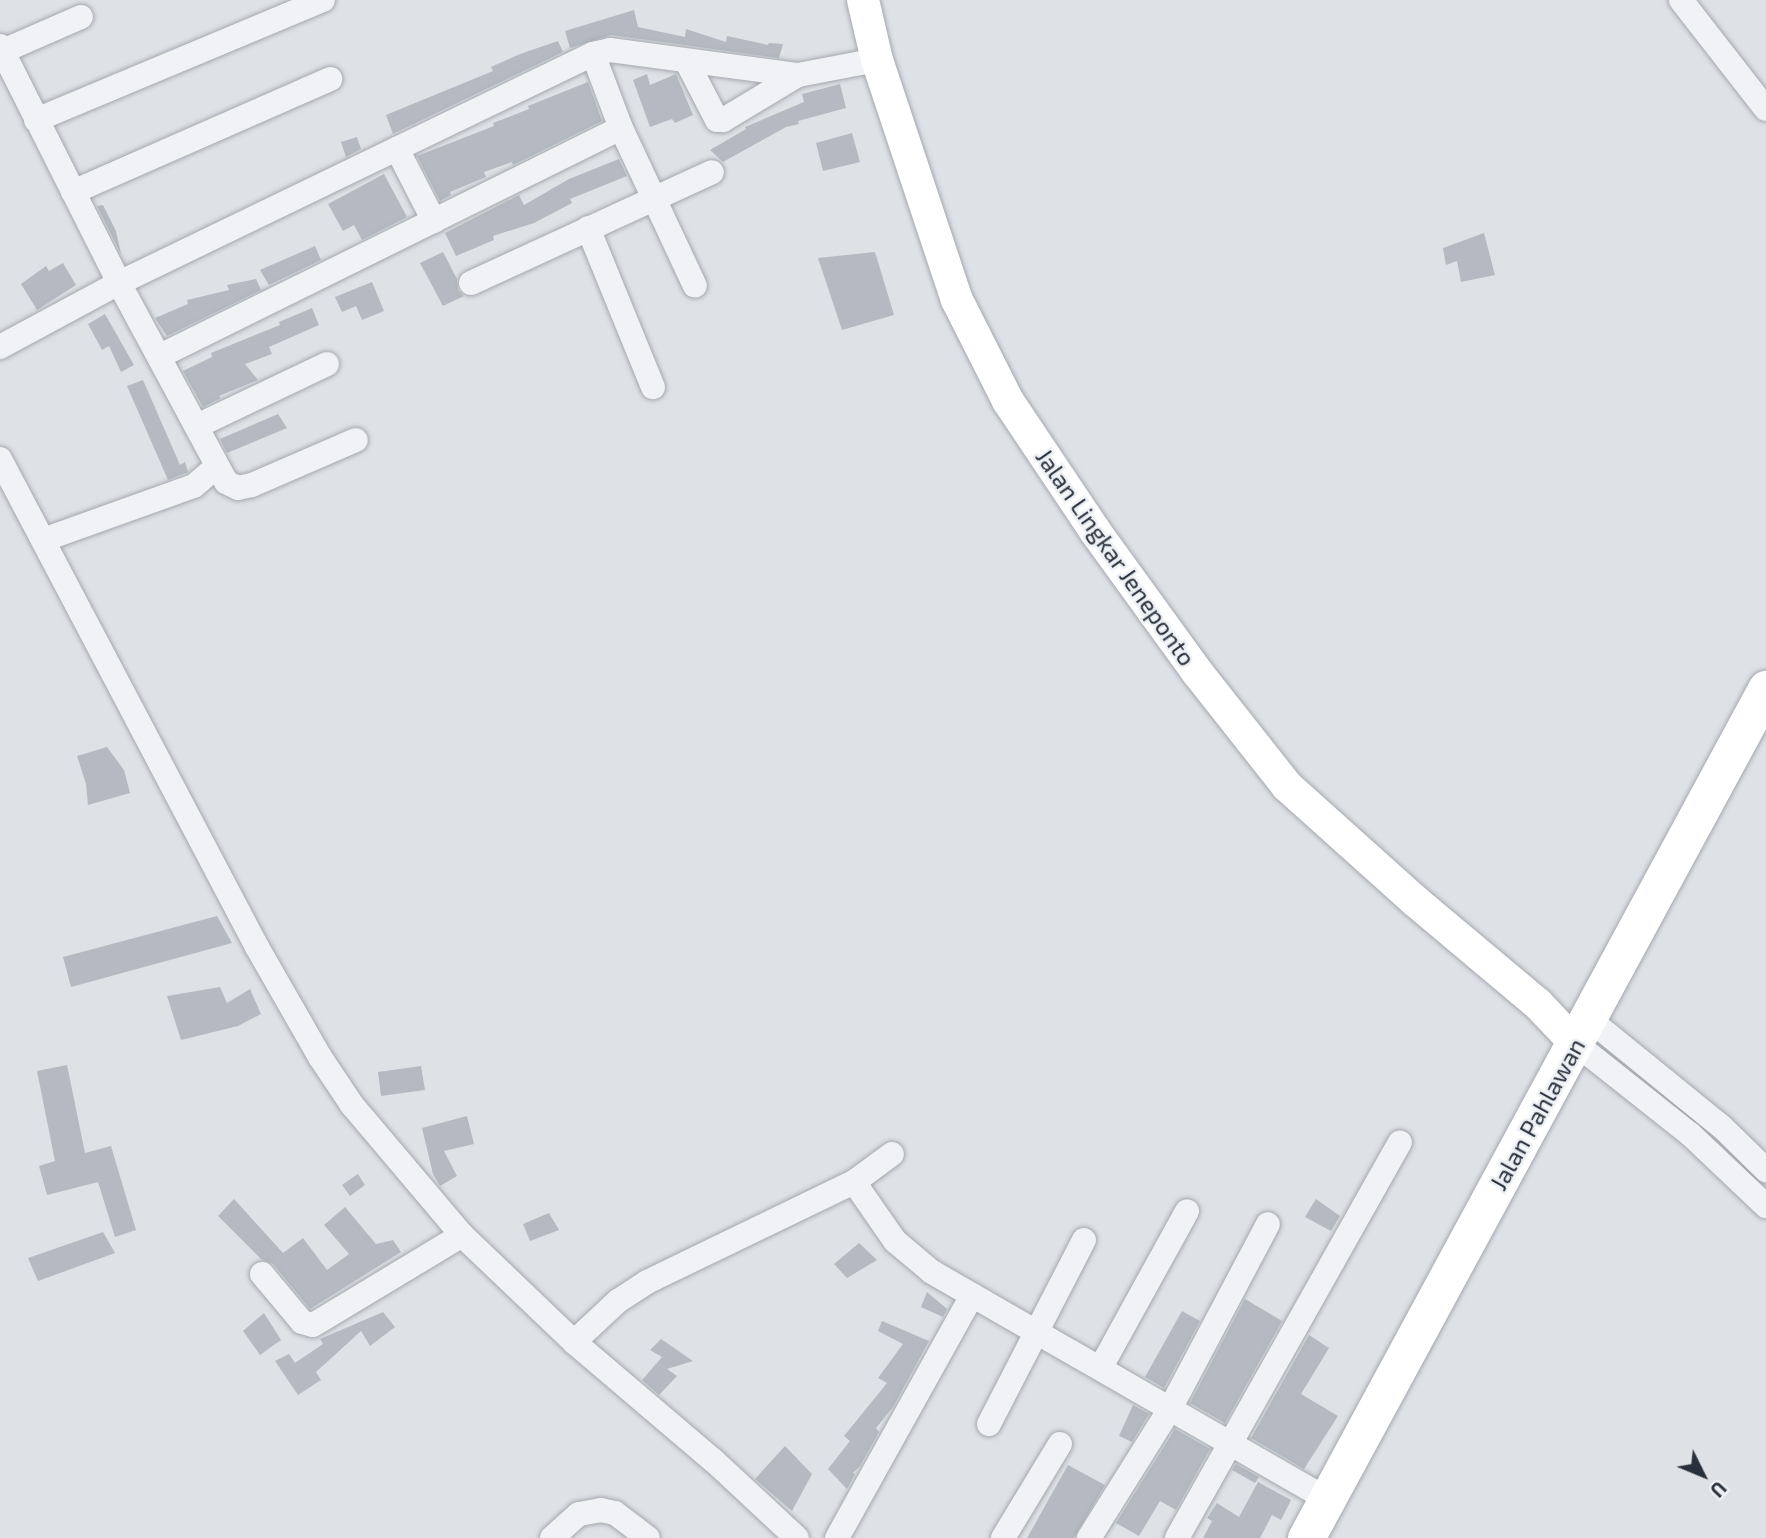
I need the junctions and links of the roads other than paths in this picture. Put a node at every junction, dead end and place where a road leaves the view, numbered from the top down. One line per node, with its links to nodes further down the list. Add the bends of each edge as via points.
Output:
1 (323, 0): 12 (street)
2 (863, 0): 7 (main road, Jalan Lingkar Jeneponto)
3 (1681, 0): 11 (street)
4 (81, 17): 5 (street)
5 (1, 48): 12 (street)
6 (593, 54): 8 (street, via 610,50); 13 (street); 14 (street)
7 (877, 60): 9 (street); 33 (main road, Jalan Lingkar Jeneponto, via 957,300 1008,401 1197,672 1287,786 1538,1004)
8 (687, 62): 9 (street); 9 (street, via 717,120)
9 (798, 75)
10 (330, 79): 16 (street)
11 (1766, 109)
12 (36, 120): 16 (street)
13 (621, 128): 17 (street); 18 (street)
14 (397, 149): 18 (street); 20 (street)
15 (712, 172): 17 (street)
16 (74, 192): 20 (street)
17 (655, 198): 19 (street); 22 (street)
18 (434, 221): 24 (street)
19 (588, 228): 21 (street); 26 (street)
20 (119, 283): 23 (street); 24 (street)
21 (471, 283)
22 (695, 286)
23 (0, 346)
24 (160, 356): 27 (street)
25 (327, 364): 27 (street)
26 (653, 387)
27 (197, 426): 30 (street)
28 (356, 440): 30 (street, via 238,488 226,482)
29 (0, 459): 31 (street)
30 (216, 467): 31 (street, via 194,486)
31 (43, 540): 41 (street, via 250,935 320,1057 352,1105)
32 (1766, 689): 33 (highway, Jalan Pahlawan)
33 (1582, 1031): 36 (street, via 1722,1127); 38 (street); 52 (highway, Jalan Pahlawan)
34 (1400, 1143): 51 (street)
35 (892, 1154): 37 (street)
36 (1766, 1170)
37 (854, 1182): 44 (street, via 895,1241 932,1272); 46 (street, via 647,1282 618,1301)
38 (1766, 1206)
39 (1187, 1211): 47 (street)
40 (1268, 1224): 48 (street)
41 (462, 1236): 43 (street, via 313,1325 302,1322); 46 (street)
42 (1084, 1240): 45 (street)
43 (262, 1274)
44 (972, 1295): 45 (street); 56 (street)
45 (1039, 1332): 47 (street); 49 (street)
46 (574, 1342): 55 (street)
47 (1101, 1367): 48 (street)
48 (1170, 1409): 51 (street); 58 (street)
49 (989, 1424)
50 (1060, 1444): 57 (street)
51 (1232, 1444): 52 (street); 59 (street)
52 (1327, 1499): 60 (highway, Jalan Pahlawan)
53 (552, 1538): 54 (street, via 579,1514 601,1510 614,1513)
54 (648, 1538)
55 (796, 1538)
56 (837, 1538)
57 (1003, 1538)
58 (1088, 1538)
59 (1177, 1538)
60 (1306, 1538)

